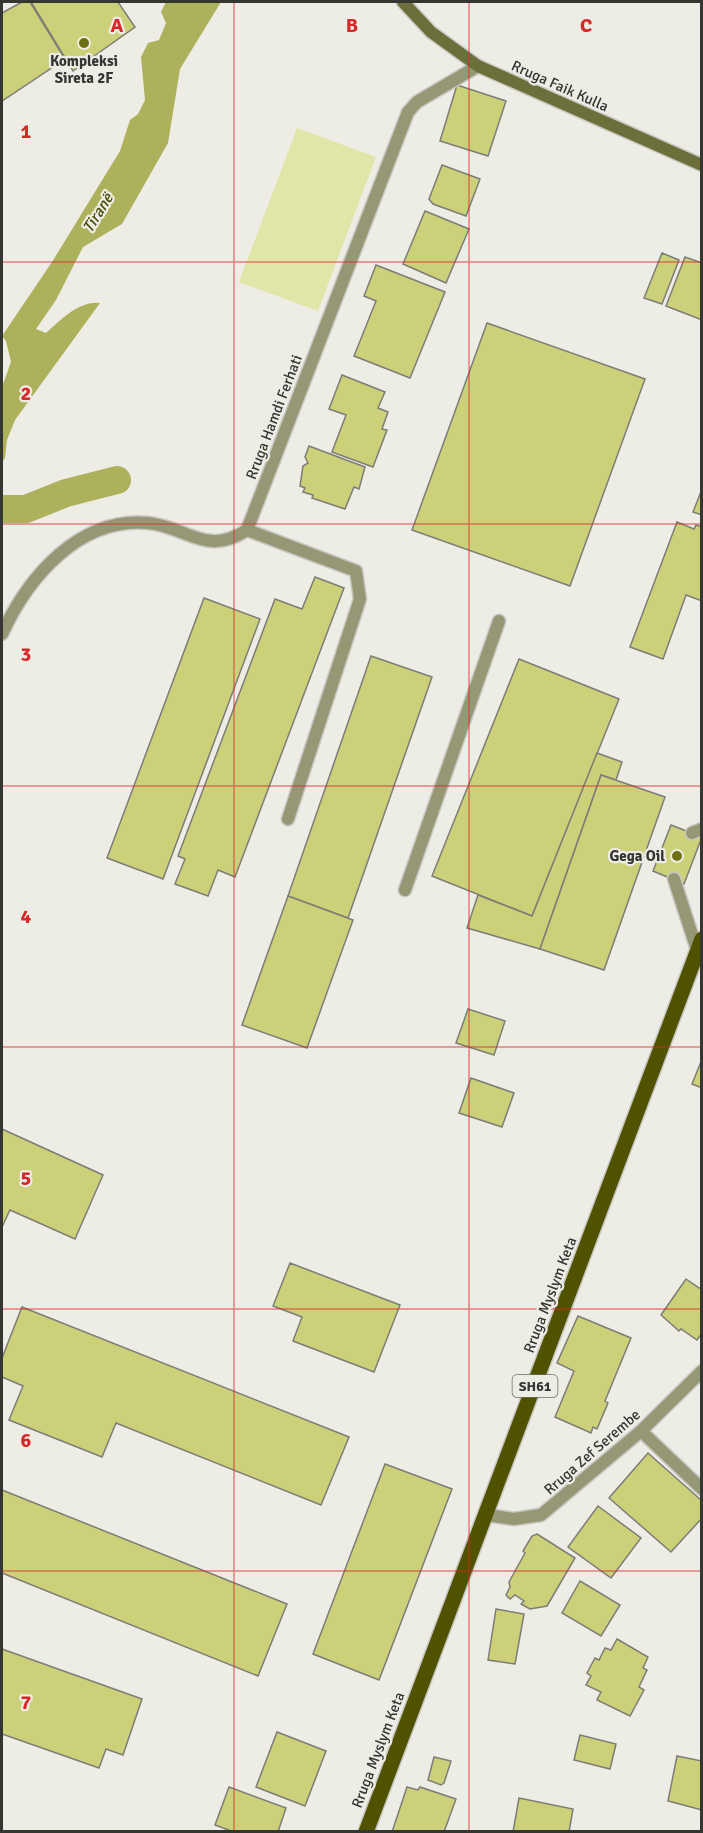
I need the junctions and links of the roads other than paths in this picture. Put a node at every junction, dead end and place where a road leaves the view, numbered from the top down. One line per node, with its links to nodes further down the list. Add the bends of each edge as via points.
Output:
1 (403, 2): 2 (main road, Rruga Faik Kulla, via 457,53)
2 (477, 66): 3 (main road, Rruga Faik Kulla); 4 (street, Rruga Hamdi Ferhati, via 417,102 408,112)
3 (702, 165)
4 (247, 530): 6 (street, via 231,540 209,541 150,523 102,528 57,555 20,599); 7 (street, via 356,571 360,598)
5 (499, 621): 9 (street)
6 (2, 634)
7 (288, 819)
8 (674, 879): 10 (street)
9 (405, 890)
10 (699, 944): 14 (main road, Rruga Myslym Keta / SH61)
11 (702, 1371): 12 (street, Rruga Zef Serembe)
12 (640, 1431): 13 (street); 14 (street, Rruga Zef Serembe, via 541,1515 514,1519)
13 (702, 1489)
14 (486, 1515): 15 (main road, Rruga Myslym Keta / SH61)
15 (366, 1832)

